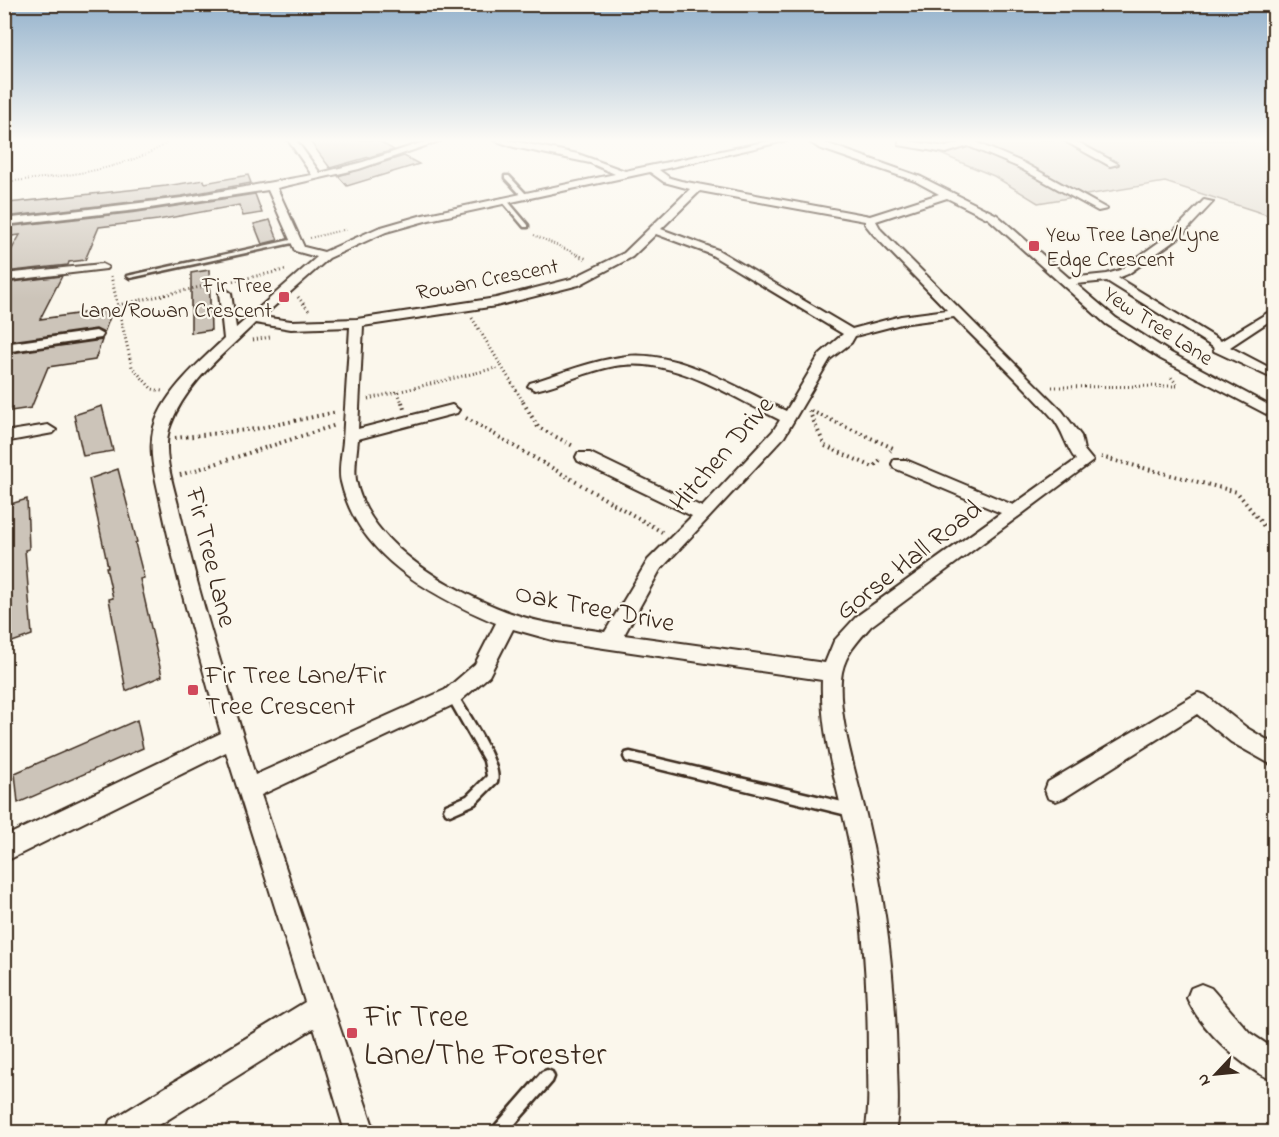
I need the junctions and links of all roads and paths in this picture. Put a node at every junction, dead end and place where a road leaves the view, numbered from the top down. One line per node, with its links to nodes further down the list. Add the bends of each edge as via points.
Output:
1 (226, 193): 13 (street)
2 (274, 193): 16 (street)
3 (533, 193): 8 (street, Fir Tree Lane)
4 (692, 193): 15 (street, Rowan Crescent)
5 (725, 193): 12 (street)
6 (1073, 193): 11 (street)
7 (948, 194): 12 (street); 23 (street, Yew Tree Lane, via 993,217)
8 (524, 195): 9 (street, Fir Tree Lane)
9 (504, 200): 14 (lane); 17 (street, Fir Tree Lane, via 382,230)
10 (1208, 202): 21 (street, via 1177,234 1124,272)
11 (1102, 209)
12 (871, 219): 27 (street, via 870,224 877,232)
13 (4, 222)
14 (526, 226): 19 (path, via 529,233 555,247)
15 (655, 230): 19 (street, Rowan Crescent, via 628,255); 31 (street, via 714,252)
16 (295, 241): 17 (street, via 299,249); 20 (lane)
17 (325, 256): 24 (street, Fir Tree Lane)
18 (102, 267): 22 (street); 41 (path, via 111,272 132,367 152,389)
19 (605, 267): 29 (street, Rowan Crescent, via 575,282 496,302)
20 (130, 276)
21 (1109, 277): 23 (street); 35 (street)
22 (4, 278)
23 (1065, 282): 36 (street, Yew Tree Lane, via 1111,321)
24 (290, 287): 28 (street, Fir Tree Lane); 30 (path)
25 (225, 293): 33 (street)
26 (1275, 313): 35 (street)
27 (957, 314): 31 (street, via 901,320); 40 (street)
28 (252, 319): 30 (street, Rowan Crescent); 33 (street, Fir Tree Lane)
29 (357, 323): 30 (street, Rowan Crescent); 45 (street, Oak Tree Drive)
30 (321, 325)
31 (850, 333): 43 (street, Hitchen Drive, via 825,357)
32 (96, 335): 34 (street)
33 (231, 340): 41 (street, Fir Tree Lane)
34 (4, 348)
35 (1219, 348): 38 (street)
36 (1166, 356): 40 (path, via 1155,360 1178,386); 44 (street, Yew Tree Lane)
37 (500, 367): 45 (path)
38 (1275, 375)
39 (535, 386): 43 (street, via 613,363 643,360 678,367)
40 (1030, 387): 49 (street, via 1057,414 1073,436)
41 (180, 394): 48 (street, Fir Tree Lane, via 162,426)
42 (452, 410): 45 (street); 56 (path)
43 (798, 411): 43 (path, via 830,419 893,448 873,467 825,446); 54 (street, Hitchen Drive)
44 (1275, 414)
45 (352, 417): 48 (path); 52 (path); 57 (street, Oak Tree Drive, via 348,480 359,510 377,537 402,563 456,598)
46 (48, 430): 47 (street)
47 (4, 436)
48 (160, 440): 52 (street, Fir Tree Lane)
49 (1077, 451): 53 (street, Gorse Hall Road, via 1085,461); 55 (path, via 1237,492 1246,498 1266,529)
50 (585, 457): 54 (street)
51 (900, 464): 53 (street)
52 (165, 480): 61 (street, Fir Tree Lane, via 184,569)
53 (1014, 512): 59 (street, Gorse Hall Road, via 864,621 841,647)
54 (704, 515): 56 (street, Hitchen Drive)
55 (1275, 534)
56 (678, 541): 58 (street, Hitchen Drive, via 654,565)
57 (508, 620): 58 (street, Oak Tree Drive, via 556,633); 60 (street, via 482,670)
58 (611, 639): 59 (street, Oak Tree Drive)
59 (832, 673): 67 (street, Gorse Hall Road, via 831,707)
60 (452, 696): 64 (street); 66 (lane, via 489,760 493,778 471,800)
61 (234, 738): 64 (street, Fir Tree Lane); 68 (street)
62 (1275, 756): 65 (street, via 1239,735 1205,697)
63 (630, 757): 67 (lane)
64 (248, 790): 70 (street, Fir Tree Lane)
65 (1056, 790)
66 (450, 809)
67 (854, 811): 76 (street, Gorse Hall Road, via 877,948 882,1035)
68 (4, 850)
69 (1201, 998): 71 (street, via 1240,1043)
70 (321, 1008): 73 (street); 74 (street, Fir Tree Lane)
71 (1275, 1066)
72 (547, 1077): 75 (lane)
73 (121, 1132)
74 (360, 1132)
75 (499, 1132)
76 (880, 1132)

